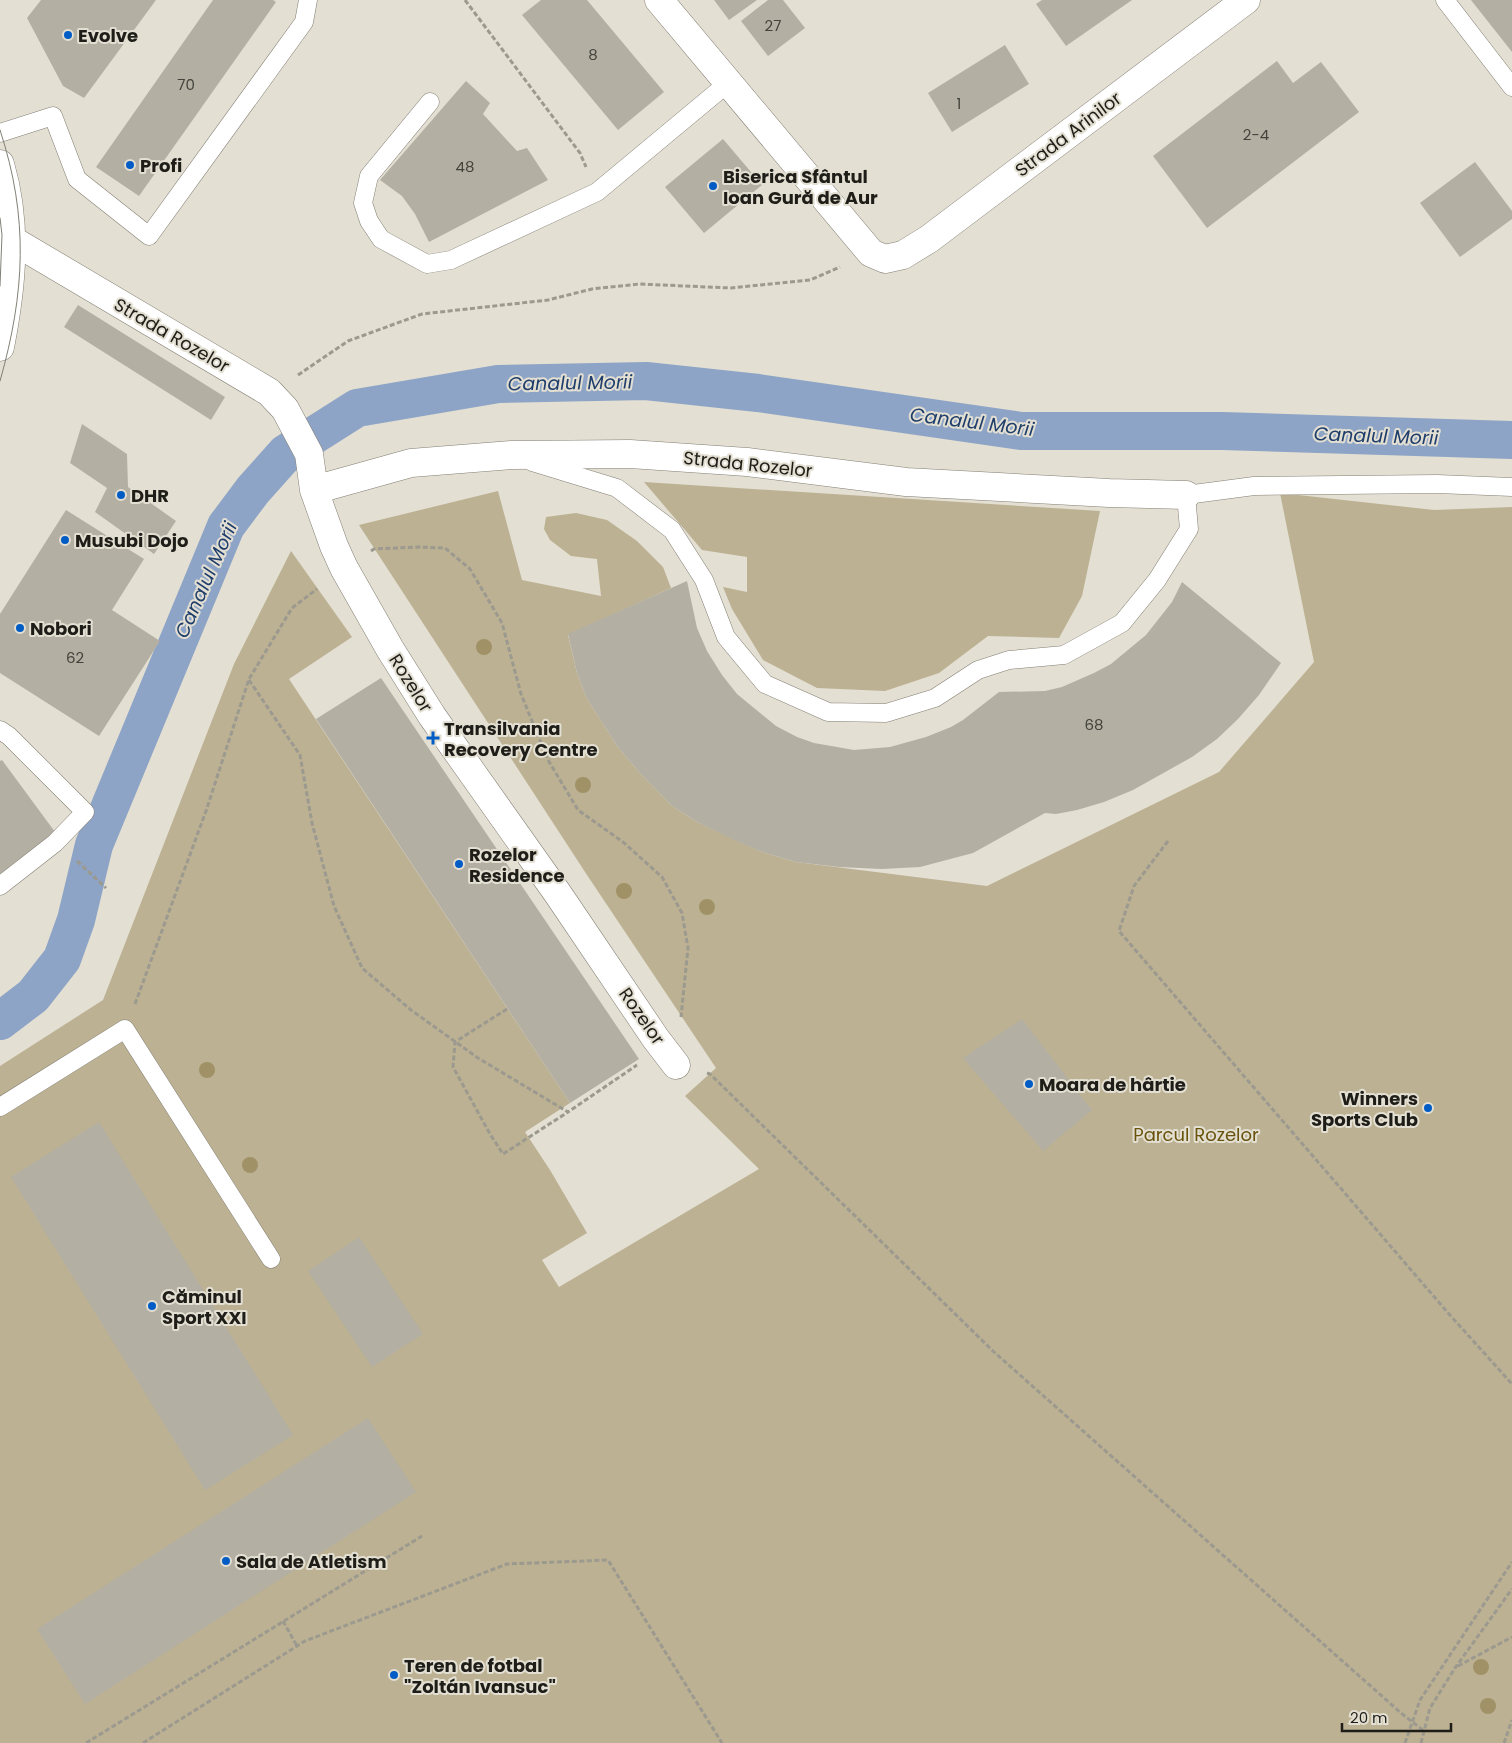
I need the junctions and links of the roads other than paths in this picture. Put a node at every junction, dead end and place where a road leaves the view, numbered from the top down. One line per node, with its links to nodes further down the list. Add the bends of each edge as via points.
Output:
1 (308, 0): 8 (lane, via 304,22 149,236 77,179 53,116)
2 (660, 0): 5 (street)
3 (1246, 0): 5 (street, Strada Arinilor, via 929,240 903,255 878,256)
4 (1445, 0): 6 (lane)
5 (728, 83): 7 (lane, via 597,192 451,260 427,264 381,238 369,221 364,203 368,176)
6 (1512, 87)
7 (430, 102)
8 (0, 133)
9 (0, 164): 10 (street)
10 (12, 240): 11 (street, via 10,290); 12 (street, Strada Rozelor, via 277,401)
11 (0, 347)
12 (308, 454): 15 (street, Rozelor)
13 (512, 455): 15 (street, Strada Rozelor, via 412,463); 16 (street, Strada Rozelor, via 630,454 747,462 906,482); 16 (lane, via 617,488 672,530 704,580 726,637 765,684 828,712 886,714 935,698 978,670 1002,662 1064,655 1122,623 1157,580 1189,530)
14 (1512, 487): 16 (lane, via 1437,484 1254,486)
15 (314, 490): 19 (street, Rozelor, via 344,568 432,716)
16 (1186, 495)
17 (0, 730): 18 (lane, via 85,812 55,843)
18 (0, 886)
19 (676, 1065)
20 (0, 1107): 21 (lane, via 125,1029)
21 (271, 1259)

